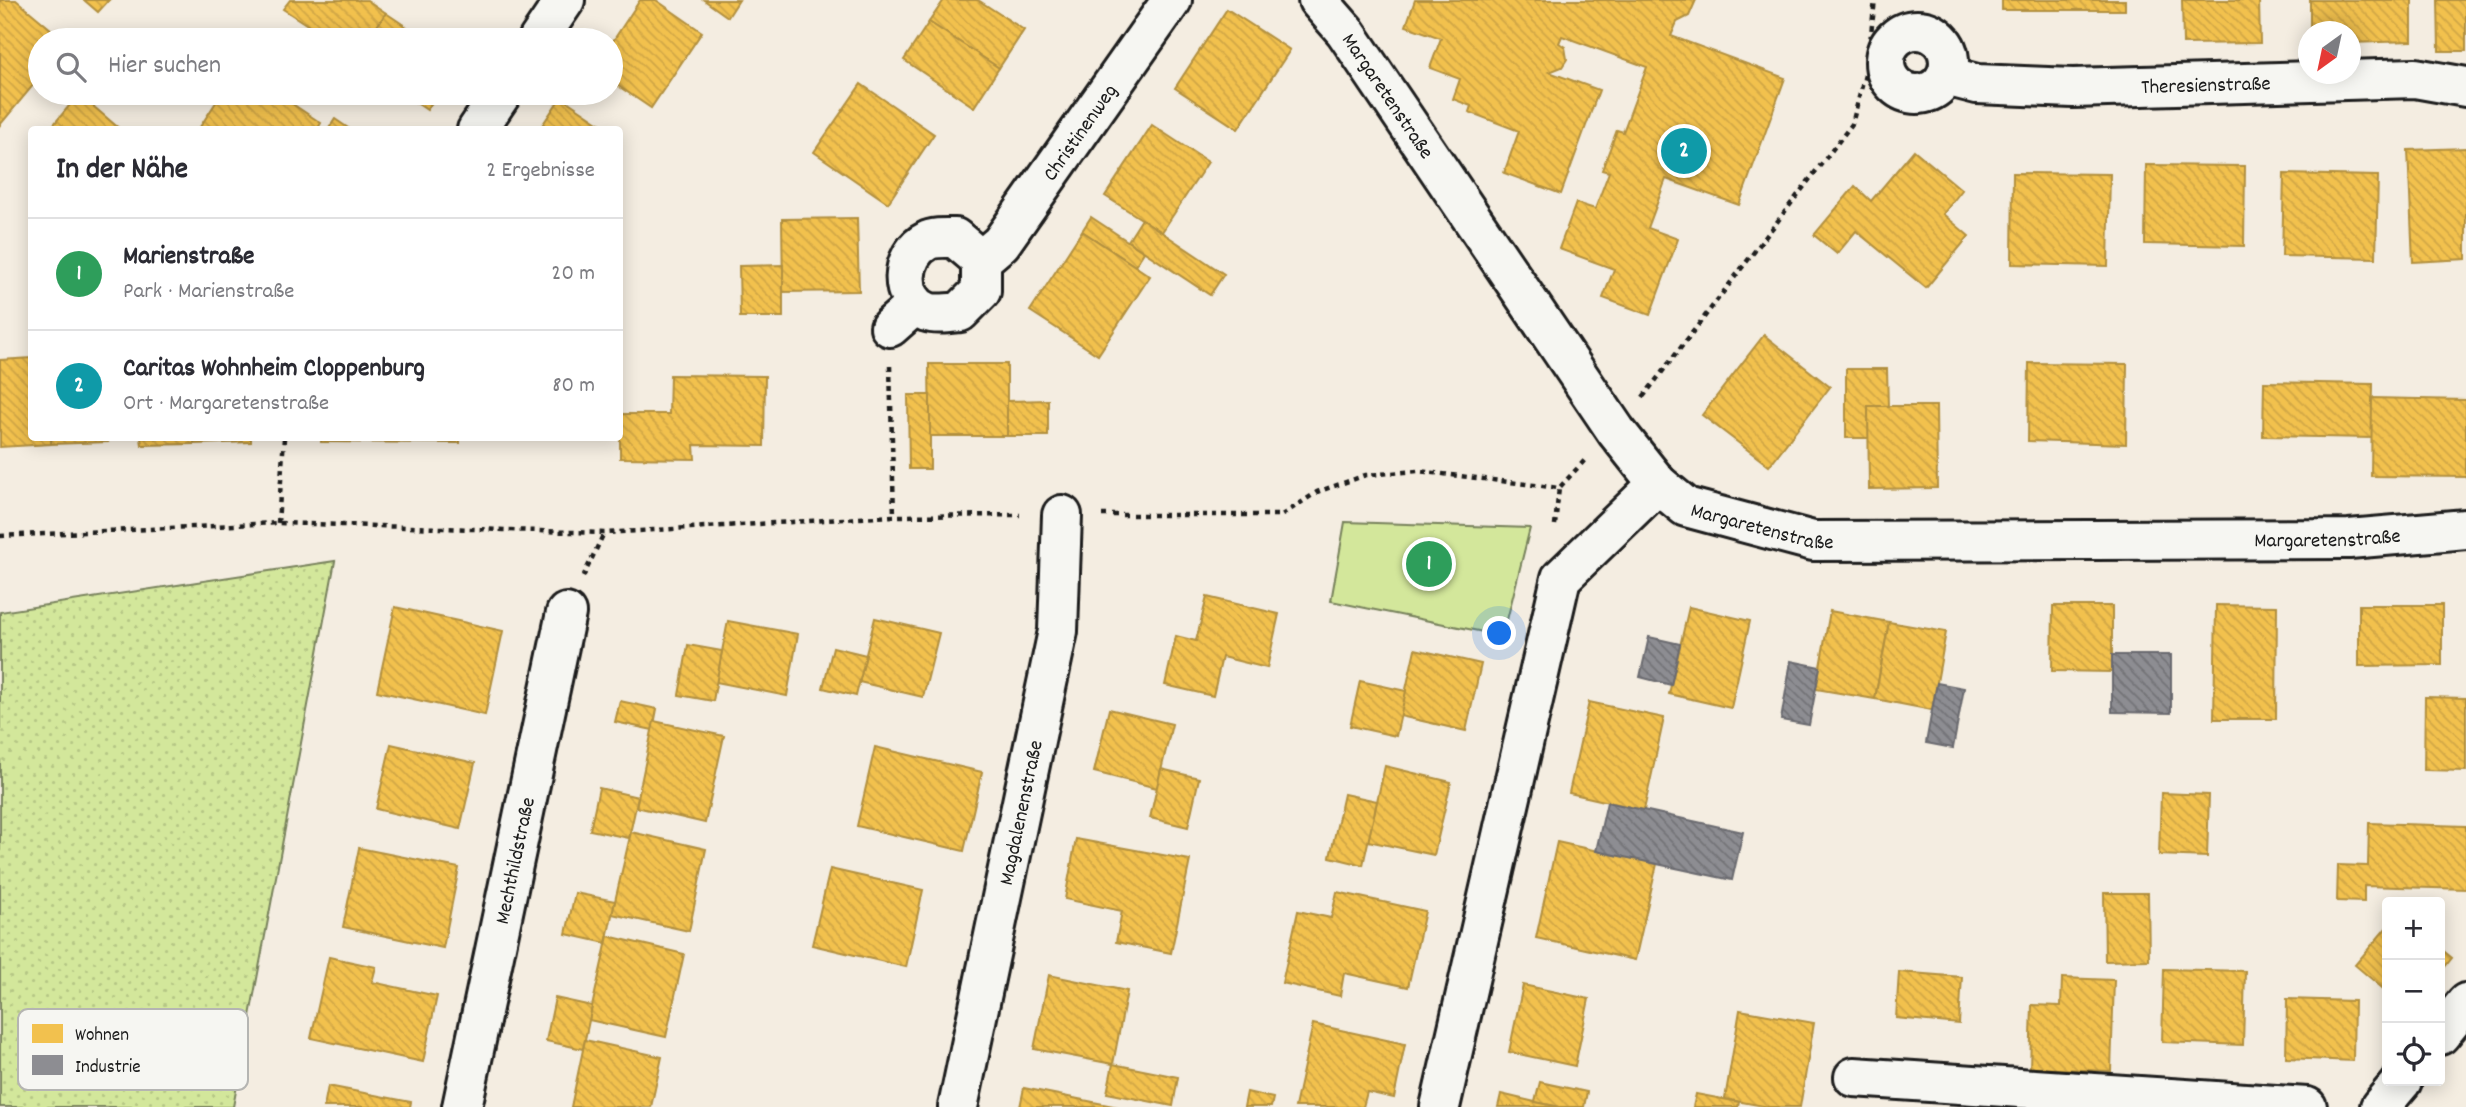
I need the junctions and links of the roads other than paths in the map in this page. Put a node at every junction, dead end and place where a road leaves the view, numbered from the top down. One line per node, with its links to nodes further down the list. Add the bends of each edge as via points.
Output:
1 (565, 0): 4 (street)
2 (1172, 0): 9 (street, Christinenweg, via 1001,243)
3 (1318, 0): 10 (street, Margaretenstraße, via 1345,31 1616,431)
4 (546, 28)
5 (1876, 68): 6 (street, Theresienstraße, via 1890,44 1912,30 1940,38 1948,53 1946,76 1977,84 2073,89 2415,78)
6 (2466, 87)
7 (494, 105): 8 (street)
8 (480, 126)
9 (981, 260): 9 (street, via 981,291 960,313 903,316 905,268 914,251 928,240 955,237)
10 (1658, 484): 12 (street, Margaretenstraße, via 1686,507 1813,541 2349,539); 20 (street, via 1561,578)
11 (1062, 515): 19 (street, Magdalenenstraße, via 1058,631)
12 (2466, 529)
13 (566, 612): 18 (street, Mechthildstraße)
14 (2466, 1003): 15 (street)
15 (2445, 1029)
16 (1854, 1077): 21 (street)
17 (2398, 1086): 22 (street)
18 (462, 1107)
19 (958, 1107)
20 (1440, 1107)
21 (2307, 1107)
22 (2380, 1107)

